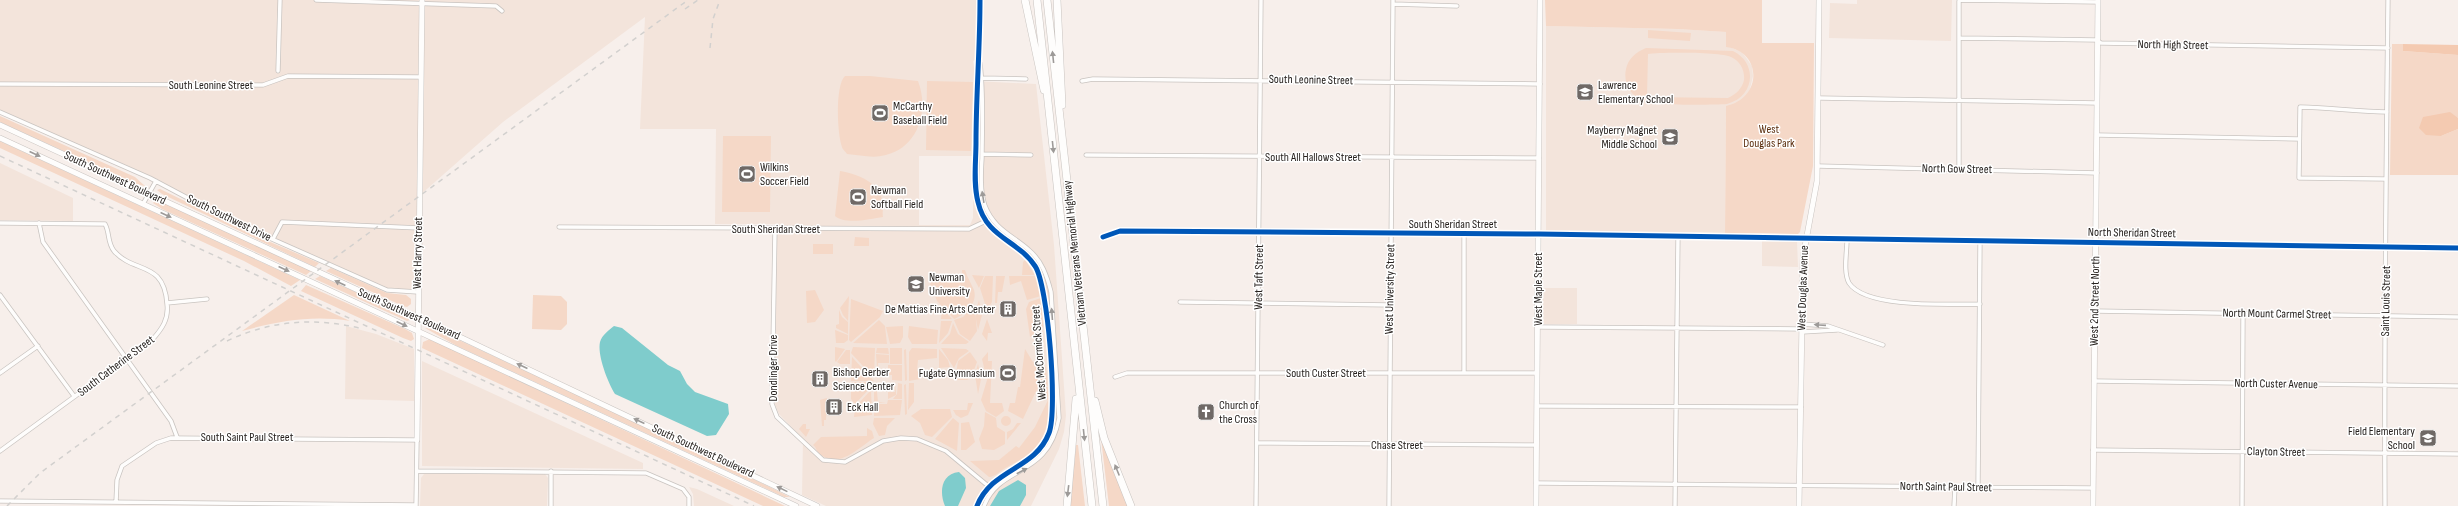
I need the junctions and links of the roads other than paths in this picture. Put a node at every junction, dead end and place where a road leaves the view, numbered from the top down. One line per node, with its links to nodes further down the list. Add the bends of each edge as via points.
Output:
1 (280, 0): 22 (street)
2 (316, 0): 14 (street)
3 (980, 0): 21 (street, West McCormick Street)
4 (1025, 0): 34 (highway)
5 (1037, 0): 34 (highway, Vietnam Veterans Memorial Highway)
6 (1047, 0): 41 (highway, Vietnam Veterans Memorial Highway, one-way to 6)
7 (1058, 0): 41 (highway)
8 (1261, 0): 26 (street, West Taft Street)
9 (1540, 0): 30 (main road, West Maple Street)
10 (1819, 0): 31 (main road, West Douglas Avenue)
11 (1959, 0): 13 (street); 18 (street)
12 (2388, 0): 20 (street, Saint Louis Street)
13 (2098, 1): 19 (main road, West 2nd Street North)
14 (422, 2): 17 (street, via 496,6); 23 (main road, West Harry Street)
15 (1393, 2): 16 (street); 28 (street, West University Street)
16 (1457, 6)
17 (502, 11)
18 (1959, 38): 19 (street, North High Street); 32 (street)
19 (2098, 41): 20 (street, North High Street, via 2117,44); 33 (main road, West 2nd Street North)
20 (2388, 48): 36 (street, Saint Louis Street)
21 (980, 58): 24 (street, West McCormick Street); 56 (street, West McCormick Street, via 976,83 976,184 978,205)
22 (278, 71)
23 (421, 77): 29 (street, South Leonine Street, via 288,76 263,85); 60 (main road, West Harry Street)
24 (982, 78): 25 (street); 42 (street, West McCormick Street)
25 (1026, 79)
26 (1260, 80): 27 (street, South Leonine Street); 28 (street, South Leonine Street); 45 (street, West Taft Street)
27 (1082, 81)
28 (1392, 81): 30 (street, South Leonine Street); 46 (street, West University Street)
29 (0, 84)
30 (1540, 84): 47 (main road, West Maple Street)
31 (1819, 98): 32 (street); 48 (main road, West Douglas Avenue)
32 (1959, 101): 33 (street); 49 (street)
33 (2097, 102): 38 (main road, West 2nd Street North)
34 (1049, 108): 97 (highway, Vietnam Veterans Memorial Highway, one-way to 97)
35 (0, 112): 52 (street, South Southwest Drive)
36 (2387, 112): 40 (street, via 2334,111 2300,107); 51 (street, Saint Louis Street)
37 (0, 124): 53 (main road, South Southwest Boulevard)
38 (2097, 135): 40 (street); 50 (main road, West 2nd Street North)
39 (0, 138): 54 (main road, South Southwest Boulevard, one-way to 54)
40 (2299, 139): 51 (street, via 2299,178)
41 (1064, 151): 95 (highway, Vietnam Veterans Memorial Highway)
42 (982, 154): 43 (street); 55 (street, West McCormick Street, one-way to 42, via 982,195)
43 (1031, 155)
44 (1086, 155): 45 (street, South All Hallows Street)
45 (1260, 156): 46 (street, South All Hallows Street); 62 (street, West Taft Street)
46 (1391, 157): 47 (street, South All Hallows Street); 63 (street, West University Street)
47 (1539, 158): 65 (main road, West Maple Street)
48 (1818, 166): 49 (street, North Gow Street); 69 (main road, West Douglas Avenue)
49 (1959, 168): 50 (street, North Gow Street)
50 (2097, 173): 72 (main road, West 2nd Street North)
51 (2385, 179): 73 (street, Saint Louis Street)
52 (156, 181): 53 (street); 68 (street, South Southwest Drive, via 229,220)
53 (149, 194): 54 (street); 87 (main road, South Southwest Boulevard, one-way to 53)
54 (143, 204): 92 (main road, South Southwest Boulevard, one-way to 92)
55 (991, 219): 56 (street, South Sheridan Street); 131 (street, West McCormick Street, one-way to 55, via 1030,466 1047,451 1057,431 1059,406 1048,279 1044,268 1030,250 998,228)
56 (986, 221): 61 (street, South Sheridan Street, via 969,230); 127 (street, West McCormick Street, via 1004,240 1026,255 1040,276 1045,294 1053,405 1049,433 1040,449 1024,463 1002,474)
57 (0, 223): 58 (street)
58 (40, 223): 79 (street, South Catherine Street, via 103,224 107,227 108,241 113,250 156,276 164,286); 96 (street, via 42,242)
59 (559, 227): 61 (street, South Sheridan Street)
60 (419, 228): 68 (street, via 282,222); 75 (main road, West Harry Street)
61 (775, 229): 127 (street, Dondlinger Drive, via 772,404 777,417 823,460 845,462 883,441 917,439 946,451)
62 (1260, 233): 63 (street, South Sheridan Street); 67 (street, South Sheridan Street, via 1120,231); 80 (street, West Taft Street)
63 (1391, 233): 64 (street, South Sheridan Street); 81 (street, West University Street)
64 (1464, 234): 65 (street, South Sheridan Street); 101 (street)
65 (1539, 234): 66 (street, South Sheridan Street); 88 (main road, West Maple Street)
66 (1678, 236): 69 (street, South Sheridan Street); 89 (street)
67 (1103, 237)
68 (273, 239): 75 (street, South Southwest Drive, via 387,290)
69 (1805, 239): 70 (street, North Sheridan Street); 90 (main road, West Douglas Avenue)
70 (1847, 240): 71 (street, North Sheridan Street); 82 (street, via 1846,274 1849,283 1857,290 1894,303)
71 (1980, 242): 72 (street, North Sheridan Street); 82 (street)
72 (2096, 243): 73 (street, North Sheridan Street); 83 (main road, West 2nd Street North)
73 (2387, 247): 74 (street, North Sheridan Street); 85 (street, Saint Louis Street)
74 (2458, 248)
75 (418, 292): 87 (main road, West Harry Street)
76 (0, 295): 94 (street)
77 (207, 299): 79 (street)
78 (1180, 302): 80 (street)
79 (167, 303): 96 (street, South Catherine Street, via 167,317 159,332)
80 (1258, 303): 81 (street); 99 (street, West Taft Street)
81 (1390, 304): 100 (street, West University Street)
82 (1980, 304): 129 (street)
83 (2095, 311): 84 (street, North Mount Carmel Street); 104 (main road, West 2nd Street North)
84 (2243, 314): 85 (street, North Mount Carmel Street); 105 (street)
85 (2386, 316): 86 (street, North Mount Carmel Street); 106 (street, Saint Louis Street)
86 (2458, 317)
87 (418, 318): 92 (main road, West Harry Street); 140 (main road, South Southwest Boulevard, one-way to 87)
88 (1538, 327): 89 (street); 102 (main road, West Maple Street)
89 (1678, 328): 90 (street); 110 (street)
90 (1802, 328): 91 (street); 91 (street, one-way to 90, via 1828,326); 111 (main road, West Douglas Avenue)
91 (1838, 330): 93 (street)
92 (418, 332): 113 (main road, West Harry Street); 139 (main road, South Southwest Boulevard)
93 (1883, 345)
94 (38, 346): 98 (street); 108 (street)
95 (1086, 356): 145 (highway, Vietnam Veterans Memorial Highway); 146 (highway, one-way to 95, via 1101,428)
96 (126, 360): 108 (street, South Catherine Street); 112 (street, via 171,421)
97 (1077, 369): 143 (highway, one-way to 143, via 1075,434); 144 (highway, Vietnam Veterans Memorial Highway, one-way to 144)
98 (0, 373)
99 (1258, 373): 100 (street, South Custer Street); 103 (street, South Custer Street, via 1127,373); 114 (street, West Taft Street)
100 (1389, 373): 101 (street, South Custer Street); 115 (street, West University Street)
101 (1464, 373): 102 (street, South Custer Street)
102 (1537, 373): 109 (main road, West Maple Street)
103 (1115, 377)
104 (2094, 381): 105 (street, North Custer Avenue); 117 (main road, West 2nd Street North)
105 (2243, 384): 106 (street, North Custer Avenue); 119 (street)
106 (2386, 386): 107 (street, North Custer Avenue); 120 (street, Saint Louis Street)
107 (2458, 386)
108 (74, 396): 118 (street, South Catherine Street)
109 (1537, 406): 110 (street); 116 (main road, West Maple Street)
110 (1677, 406): 111 (street); 125 (street)
111 (1800, 407): 126 (main road, West Douglas Avenue)
112 (177, 437): 113 (street, South Saint Paul Street); 133 (street, South Saint Paul Street, via 156,443 122,466 117,480)
113 (417, 440): 122 (street, West Harry Street)
114 (1257, 443): 115 (street, Chase Street); 147 (street, West Taft Street)
115 (1389, 445): 116 (street, Chase Street); 148 (street, West University Street)
116 (1536, 445): 124 (main road, West Maple Street)
117 (2093, 450): 119 (street, Clayton Street); 130 (main road, West 2nd Street North)
118 (0, 451)
119 (2242, 451): 120 (street, Clayton Street); 154 (street)
120 (2385, 454): 121 (street, Clayton Street); 155 (street, Saint Louis Street)
121 (2458, 454)
122 (417, 471): 123 (street); 136 (street, West Harry Street)
123 (551, 471): 137 (street); 138 (street, via 646,473 683,489 689,497)
124 (1536, 483): 125 (street); 149 (main road, West Maple Street)
125 (1675, 485): 126 (street); 150 (street)
126 (1800, 485): 128 (street, North Saint Paul Street); 151 (main road, West Douglas Avenue)
127 (988, 486): 131 (street, Dondlinger Drive); 141 (street, West McCormick Street)
128 (1955, 487): 129 (street, North Saint Paul Street); 152 (street)
129 (1978, 487): 130 (street, North Saint Paul Street)
130 (2093, 488): 153 (main road, West 2nd Street North)
131 (993, 490): 142 (street, West McCormick Street)
132 (0, 501): 133 (street)
133 (116, 502): 134 (street)
134 (136, 504): 135 (street)
135 (277, 505): 136 (street)
136 (416, 506)
137 (550, 506)
138 (689, 506)
139 (796, 506)
140 (817, 506)
141 (977, 506)
142 (984, 506)
143 (1067, 506)
144 (1092, 506)
145 (1103, 506)
146 (1131, 506)
147 (1256, 506)
148 (1389, 506)
149 (1536, 506)
150 (1675, 506)
151 (1799, 506)
152 (1954, 506)
153 (2093, 506)
154 (2242, 506)
155 (2385, 506)

